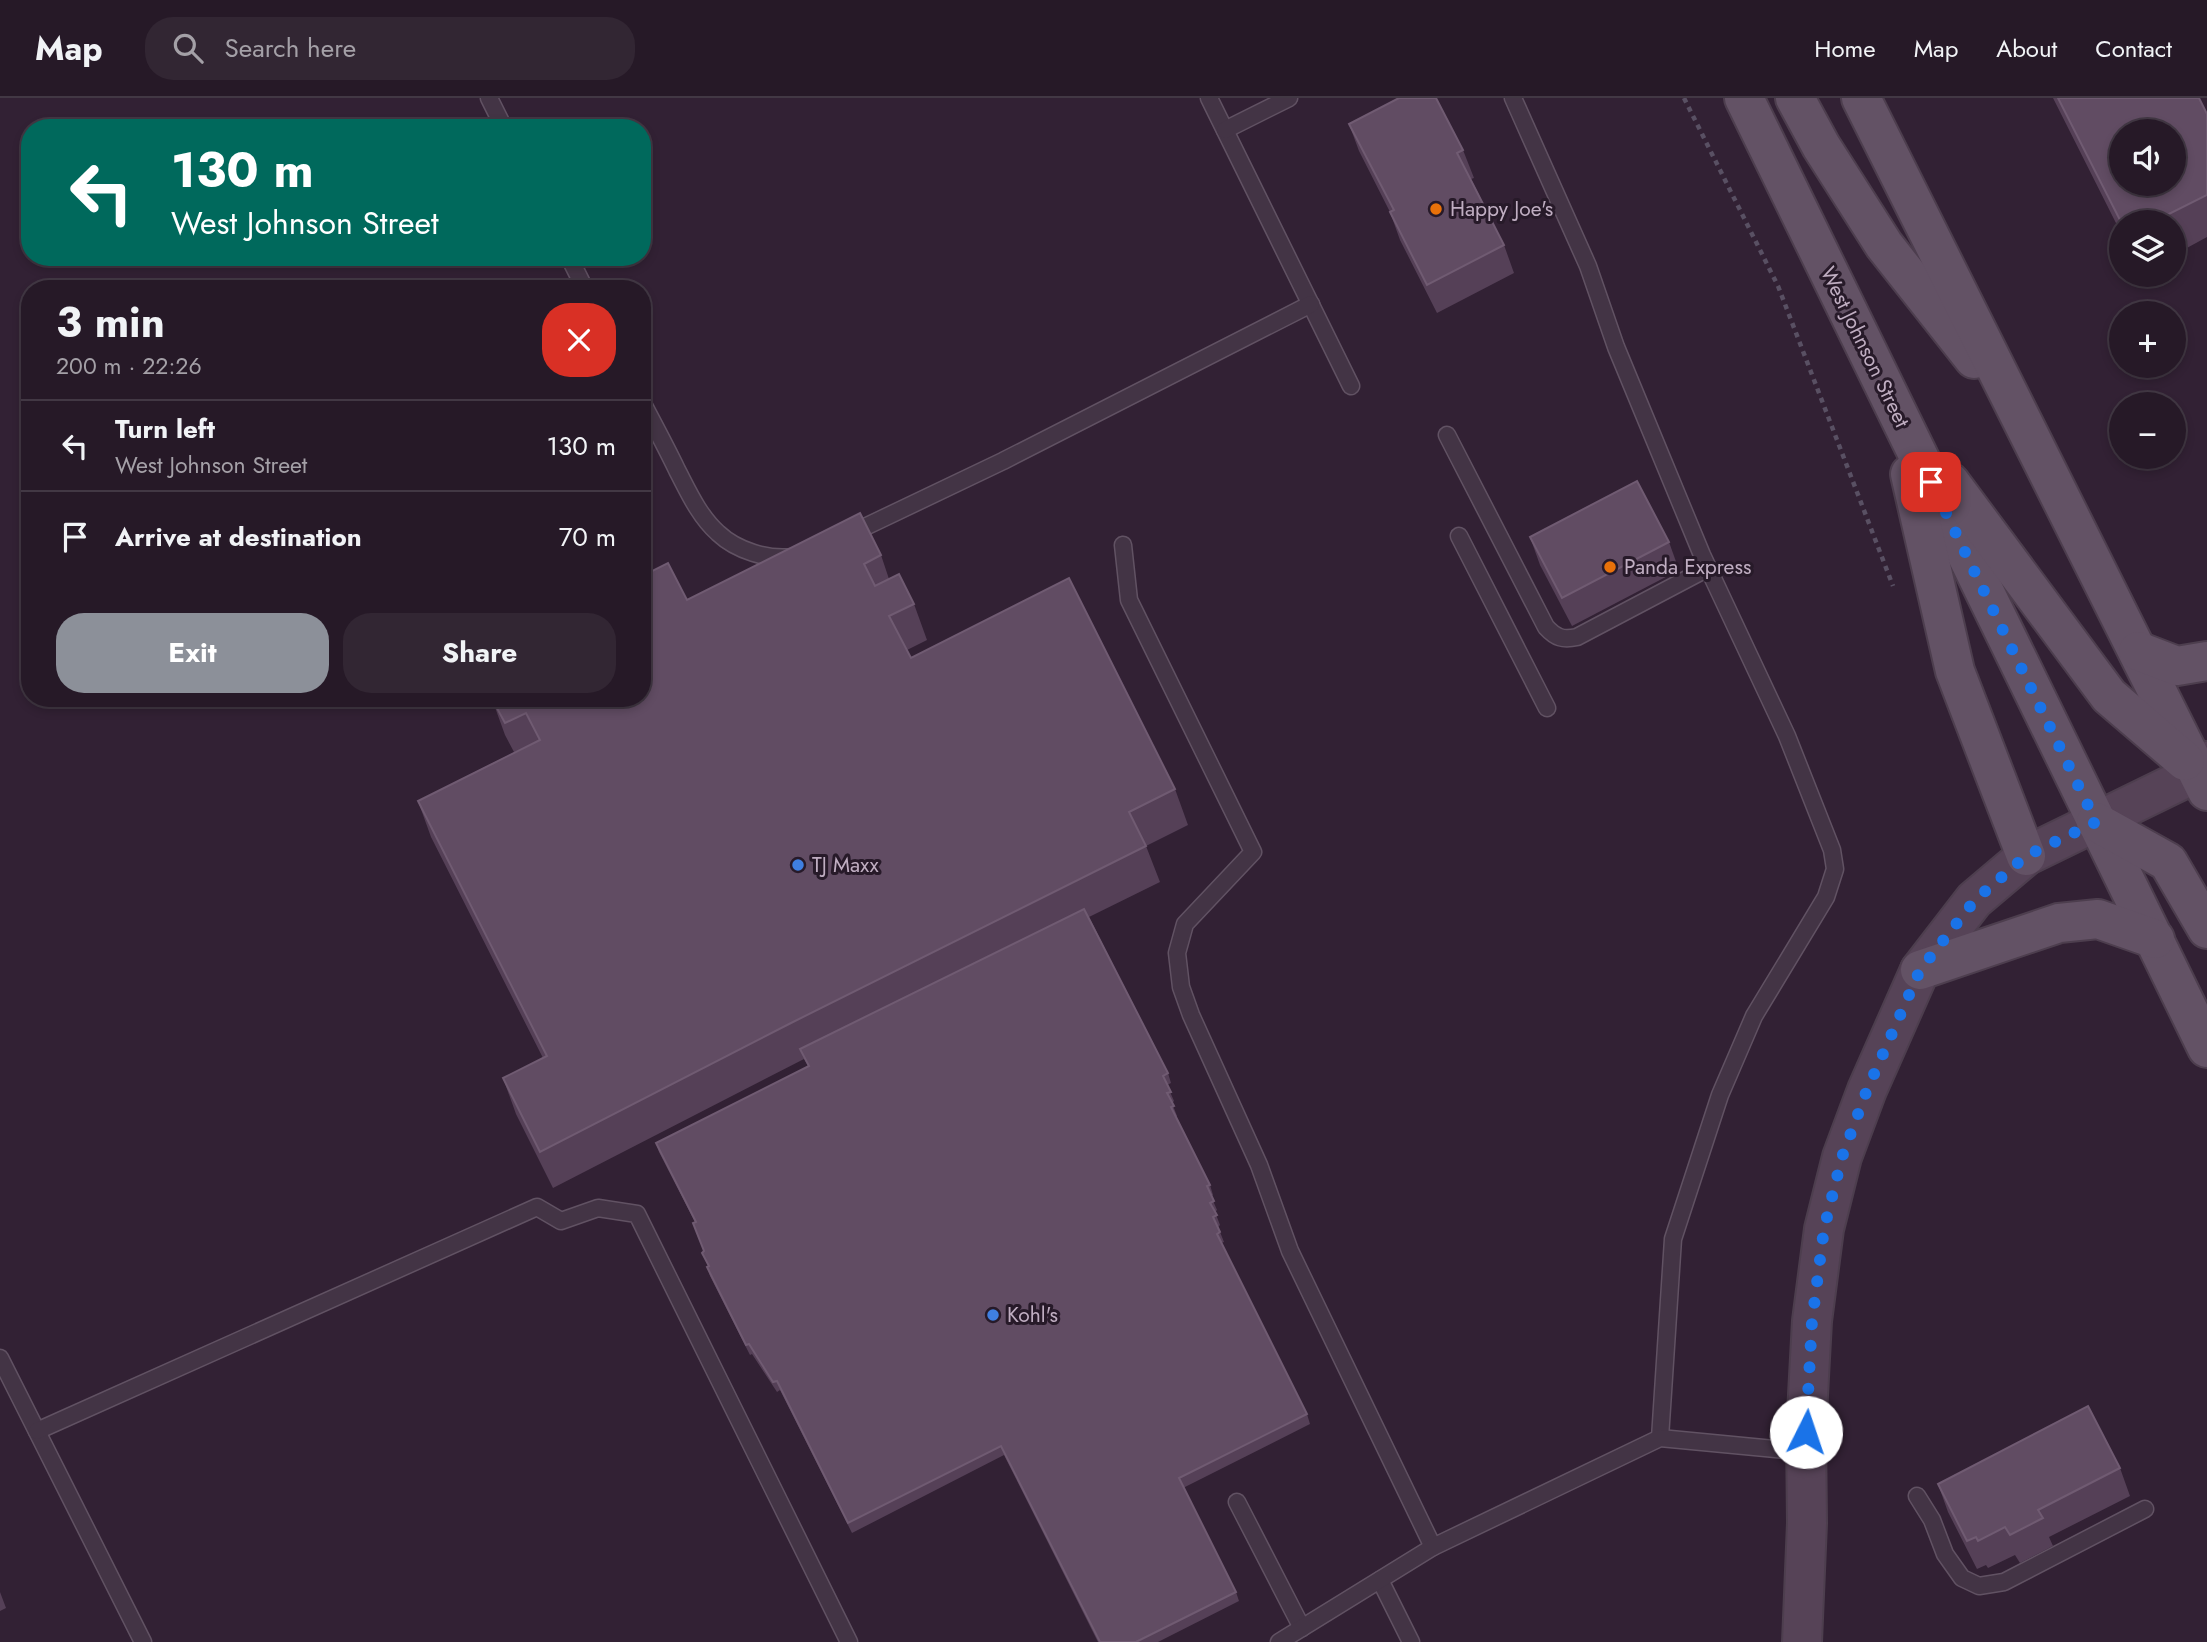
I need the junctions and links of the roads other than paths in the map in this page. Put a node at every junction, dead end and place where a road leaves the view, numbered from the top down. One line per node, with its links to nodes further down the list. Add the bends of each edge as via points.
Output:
1 (489, 98): 8 (lane)
2 (1209, 98): 9 (lane)
3 (1289, 98): 9 (lane)
4 (1513, 98): 20 (lane, via 1588,266 1616,347)
5 (1744, 98): 12 (main road, West Johnson Street)
6 (1795, 98): 14 (main road, via 1884,245)
7 (1861, 98): 14 (main road)
8 (500, 119)
9 (1225, 131): 10 (lane)
10 (1311, 304): 11 (lane); 17 (lane, via 1003,461)
11 (1351, 386)
12 (1894, 407): 24 (main road, via 2109,696); 25 (main road, West Johnson Street); 26 (main road, via 1955,671)
13 (651, 419): 19 (lane, via 694,500 719,534 762,554 786,558)
14 (2023, 421): 21 (main road)
15 (1447, 435): 20 (lane, via 1546,627 1555,636 1577,637)
16 (1460, 536): 23 (lane)
17 (836, 540)
18 (1123, 545): 38 (lane, via 1129,600 1253,852 1185,924 1177,953 1181,987 1259,1165 1290,1251)
19 (806, 554)
20 (1709, 568): 33 (lane, via 1787,736 1832,850 1835,869 1826,897 1749,1028 1720,1095 1674,1239)
21 (2138, 651): 22 (main road, via 2177,666); 24 (main road)
22 (2207, 661)
23 (1547, 708)
24 (2205, 775): 25 (main road)
25 (2096, 822): 26 (main road); 27 (main road, via 2168,862); 28 (main road, West Johnson Street)
26 (2026, 856): 29 (main road, via 1975,900)
27 (2207, 929)
28 (2154, 939): 29 (main road, via 2098,919 2059,923); 30 (main road, West Johnson Street)
29 (1920, 970): 34 (main road, via 1846,1146 1824,1229 1812,1321)
30 (2207, 1048)
31 (0, 1358): 32 (lane)
32 (37, 1431): 41 (lane); 42 (lane, via 537,1207 561,1221 598,1209 637,1214)
33 (1660, 1438): 34 (lane); 38 (lane)
34 (1806, 1452): 45 (main road)
35 (1917, 1496): 37 (lane, via 1945,1554 1962,1578 1979,1586 2004,1582)
36 (1237, 1502): 40 (lane)
37 (2145, 1509)
38 (1433, 1547): 39 (lane)
39 (1380, 1580): 40 (lane); 44 (lane)
40 (1301, 1629): 43 (lane)
41 (143, 1642)
42 (849, 1642)
43 (1279, 1642)
44 (1412, 1642)
45 (1802, 1642)

